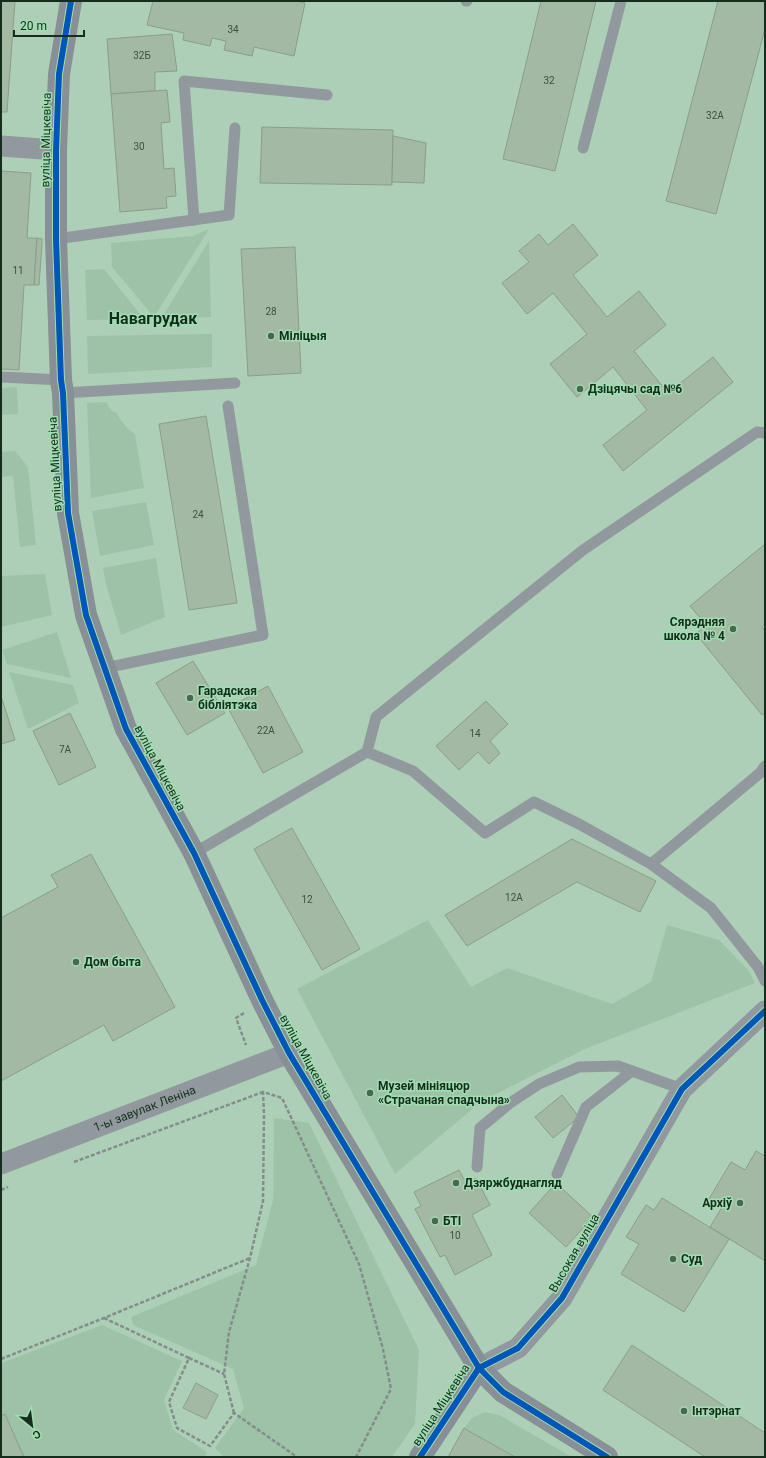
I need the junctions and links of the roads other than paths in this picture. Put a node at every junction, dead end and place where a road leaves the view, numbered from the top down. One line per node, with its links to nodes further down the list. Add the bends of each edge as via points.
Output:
1 (70, 1): 7 (street, вуліца Міцкевіча, via 59,74)
2 (621, 1): 6 (lane)
3 (327, 96): 8 (lane, via 184,81)
4 (235, 128): 8 (lane, via 229,215)
5 (1, 146): 7 (street)
6 (583, 148)
7 (56, 150): 9 (street, вуліца Міцкевіча)
8 (194, 220): 9 (lane)
9 (56, 239): 12 (street, вуліца Міцкевіча)
10 (1, 377): 12 (lane)
11 (235, 383): 12 (lane)
12 (62, 386): 15 (street, вуліца Міцкевіча, via 68,513 86,615)
13 (228, 406): 15 (lane, via 263,635)
14 (765, 433): 16 (lane, via 757,432 583,550 376,717)
15 (105, 668): 18 (street, вуліца Міцкевіча, via 126,729)
16 (367, 752): 18 (lane); 19 (lane, via 413,770 485,833 534,802)
17 (765, 766): 19 (lane, via 760,773)
18 (194, 853): 22 (street, вуліца Міцкевіча)
19 (651, 864): 20 (lane, via 711,908 758,967)
20 (765, 981)
21 (765, 1011): 24 (street, Высокая вуліца)
22 (289, 1053): 25 (street, 1-ы завулак Леніна); 28 (street, вуліца Міцкевіча)
23 (632, 1071): 24 (lane); 26 (lane, via 618,1066 579,1067 539,1084 510,1103 480,1128); 27 (lane, via 586,1107)
24 (682, 1089): 28 (street, Высокая вуліца, via 562,1298 518,1348)
25 (1, 1164)
26 (477, 1167)
27 (557, 1174)
28 (479, 1368): 29 (street, вуліца Міцкевіча); 30 (street, via 503,1392)
29 (420, 1457)
30 (607, 1457)

